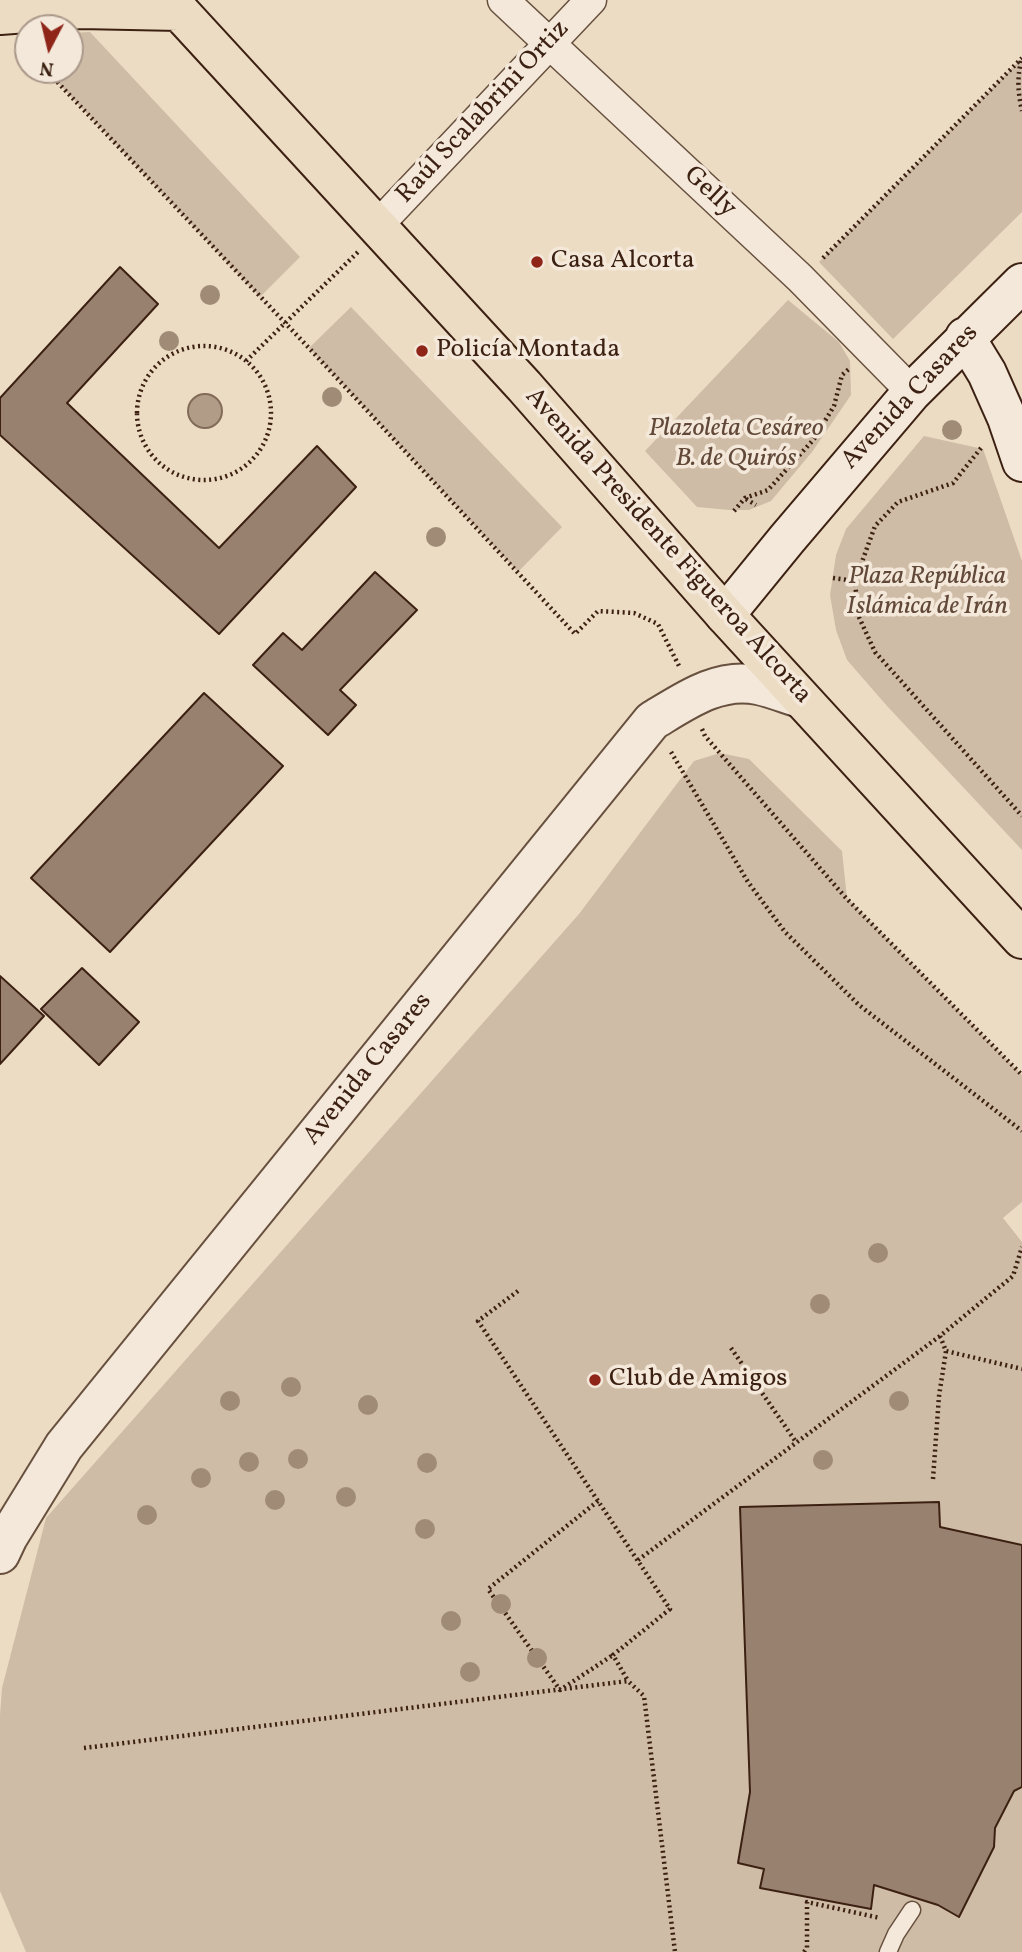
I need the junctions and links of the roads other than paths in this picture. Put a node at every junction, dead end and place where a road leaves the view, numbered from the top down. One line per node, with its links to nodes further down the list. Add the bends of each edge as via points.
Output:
1 (503, 0): 5 (street, Gelly)
2 (591, 0): 5 (street, Raúl Scalabrini Ortiz)
3 (174, 5): 4 (main road); 6 (main road, Avenida Presidente Figueroa Alcorta)
4 (0, 15)
5 (550, 44): 6 (street, Raúl Scalabrini Ortiz); 9 (street, Gelly, via 800,278)
6 (379, 227): 11 (main road, Avenida Presidente Figueroa Alcorta)
7 (1022, 283): 8 (street, Avenida Casares)
8 (965, 338): 9 (street, Avenida Casares); 10 (street, via 987,373)
9 (912, 392): 11 (street, Avenida Casares)
10 (1022, 462)
11 (725, 615): 12 (main road, Avenida Presidente Figueroa Alcorta)
12 (800, 698): 13 (main road, Avenida Presidente Figueroa Alcorta); 14 (street, Avenida Casares, via 757,684 721,685 652,721 64,1446)
13 (1022, 939)
14 (0, 1554)
15 (912, 1910): 16 (lane)
16 (887, 1952)

